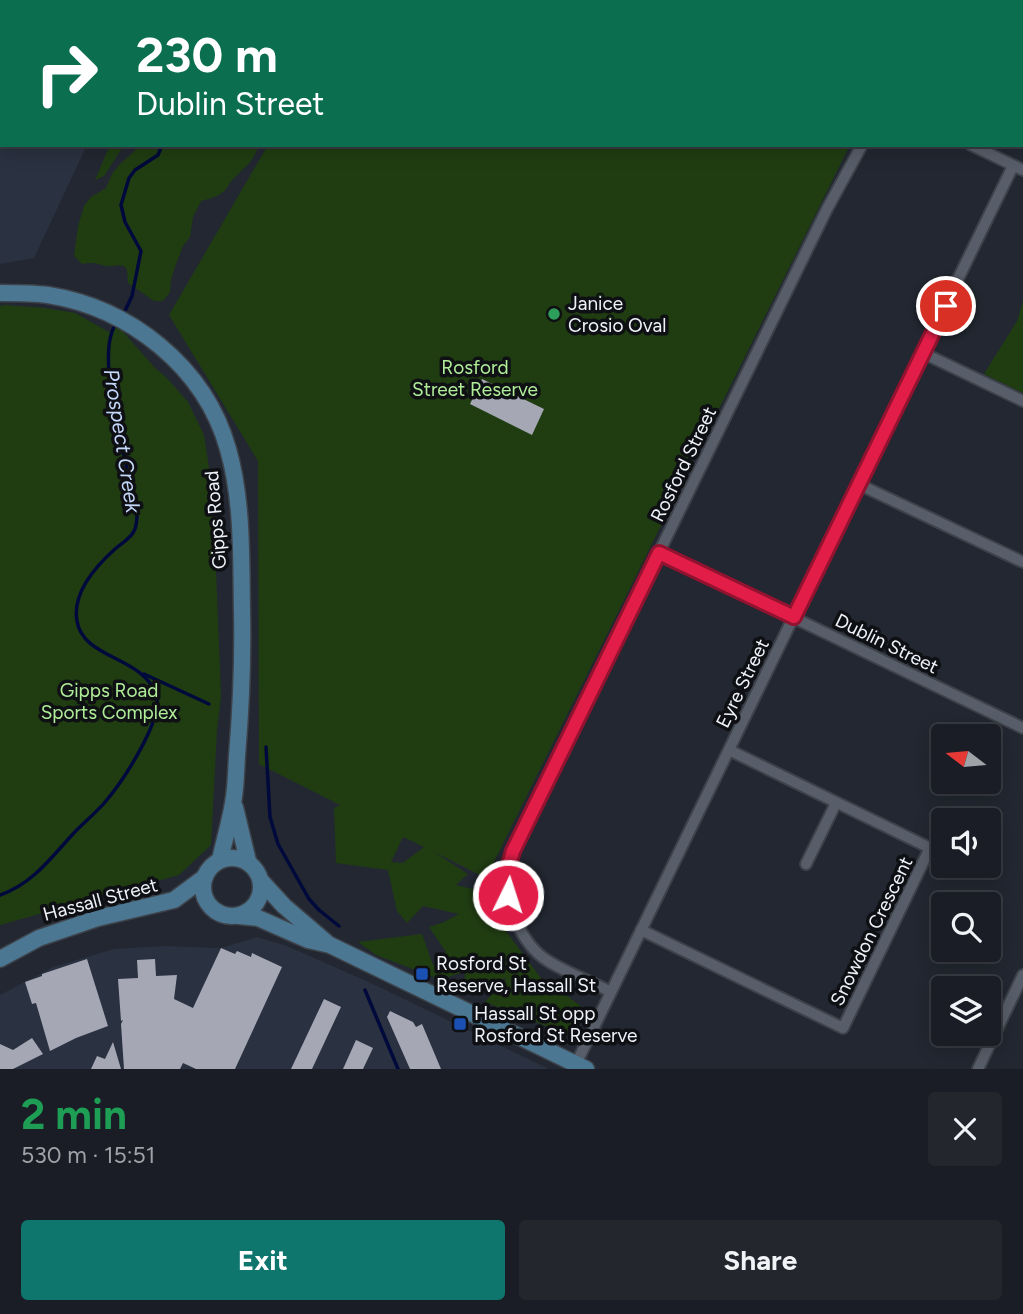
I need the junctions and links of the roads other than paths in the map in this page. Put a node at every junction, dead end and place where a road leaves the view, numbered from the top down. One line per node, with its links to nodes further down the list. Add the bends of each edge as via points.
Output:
1 (861, 147): 8 (street, Rosford Street)
2 (975, 147): 3 (street)
3 (1018, 168): 5 (street, Eyre Street)
4 (0, 293): 13 (main road, Gipps Road, via 45,295 89,305 135,327 177,361 214,413 233,468 239,513 242,674)
5 (923, 353): 6 (street); 7 (street, Eyre Street)
6 (1023, 401)
7 (859, 484): 9 (street); 10 (street, Eyre Street)
8 (659, 553): 10 (street, Dublin Street); 27 (street, Rosford Street, via 513,851 507,872 517,926 530,946 547,960)
9 (1023, 562)
10 (794, 617): 11 (street, Dublin Street); 12 (street, Eyre Street)
11 (1023, 728)
12 (729, 750): 14 (street, Snowdon Crescent); 23 (street, Eyre Street)
13 (234, 801): 15 (main road, Gipps Road); 16 (main road, Gipps Road)
14 (836, 803): 17 (street); 23 (street, Snowdon Crescent, via 930,848 843,1028)
15 (220, 860): 16 (main road); 18 (main road)
16 (248, 861): 19 (main road)
17 (806, 864)
18 (205, 877): 20 (main road, Hassall Street); 21 (main road, via 204,895)
19 (261, 881): 22 (main road, via 257,902); 24 (main road)
20 (174, 900): 21 (main road, Hassall Street); 25 (main road, Hassall Street, via 39,938)
21 (211, 907): 22 (main road)
22 (239, 916): 24 (main road, via 258,918)
23 (641, 930): 27 (street, Eyre Street)
24 (330, 945): 28 (main road)
25 (0, 959)
26 (1023, 975): 29 (street)
27 (611, 992): 28 (street, Eyre Street)
28 (581, 1067)
29 (978, 1069)

